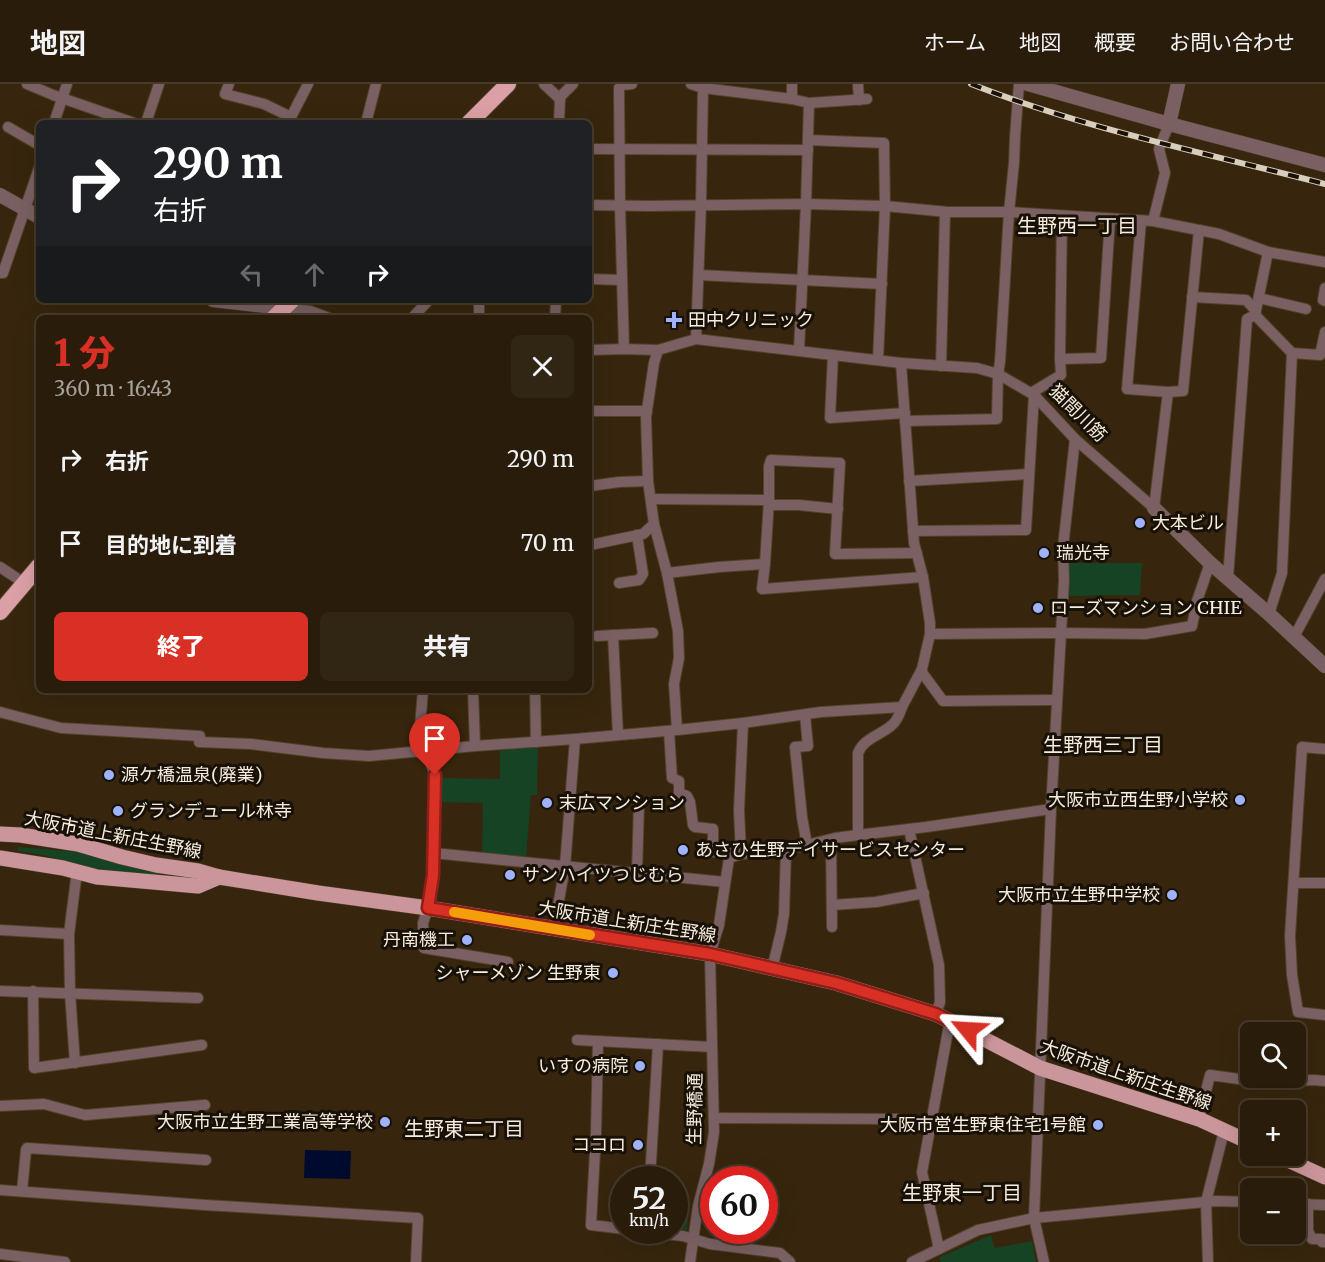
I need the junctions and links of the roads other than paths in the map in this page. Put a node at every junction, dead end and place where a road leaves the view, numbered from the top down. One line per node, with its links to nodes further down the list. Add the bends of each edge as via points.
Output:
1 (27, 84): 18 (street)
2 (67, 84): 18 (street)
3 (159, 84): 24 (street)
4 (229, 84): 25 (street, via 225,94 264,104)
5 (308, 84): 25 (street)
6 (376, 84): 26 (street)
7 (508, 84): 27 (highway)
8 (544, 84): 19 (street)
9 (573, 84): 19 (street)
10 (632, 84): 33 (street, via 619,88)
11 (691, 84): 17 (street)
12 (792, 84): 20 (street)
13 (858, 84): 21 (street, via 863,100)
14 (1019, 84): 46 (street)
15 (1028, 84): 29 (street)
16 (1179, 84): 29 (street)
17 (703, 88): 20 (street); 35 (street)
18 (63, 98): 22 (street); 23 (street)
19 (559, 98): 28 (street)
20 (792, 99): 21 (street)
21 (809, 103): 32 (street)
22 (55, 120)
23 (126, 120)
24 (147, 120)
25 (290, 120)
26 (367, 120)
27 (472, 120)
28 (559, 120)
29 (1169, 124): 36 (street); 51 (street, via 1159,149 1165,173)
30 (8, 127): 31 (street)
31 (36, 143)
32 (808, 145): 35 (street); 39 (street); 43 (street, via 884,143)
33 (620, 148): 34 (street); 35 (street); 42 (street)
34 (592, 149)
35 (702, 149): 41 (street)
36 (1325, 165)
37 (36, 177): 44 (street)
38 (0, 195): 44 (street)
39 (806, 204): 41 (street); 43 (street); 59 (street)
40 (592, 205): 42 (street)
41 (701, 205): 42 (street); 56 (street)
42 (620, 206): 58 (street)
43 (885, 206): 45 (street); 60 (street)
44 (25, 209): 47 (street); 55 (street)
45 (945, 212): 46 (street); 83 (street)
46 (1009, 212): 48 (street); 84 (street)
47 (36, 215)
48 (1062, 216): 49 (street); 80 (street)
49 (1110, 219): 50 (street); 80 (street, via 1101,358)
50 (1141, 221): 51 (street); 85 (street, via 1127,389)
51 (1153, 221): 52 (street)
52 (1198, 230): 53 (street); 62 (street)
53 (1268, 252): 54 (street); 63 (street)
54 (1325, 262)
55 (0, 273)
56 (699, 275): 59 (street); 73 (street)
57 (592, 279): 58 (street)
58 (622, 280): 74 (street)
59 (803, 280): 60 (street); 77 (street)
60 (882, 284): 81 (street)
61 (1325, 288): 64 (street)
62 (1192, 297): 69 (street, via 1246,300); 85 (street, via 1184,391)
63 (1259, 298): 68 (street); 69 (street)
64 (1325, 301)
65 (251, 303): 67 (street)
66 (426, 303): 71 (street)
67 (283, 309): 70 (street)
68 (1306, 309)
69 (1256, 313): 78 (street); 110 (street, via 1247,319)
70 (321, 315)
71 (415, 315)
72 (1325, 332): 78 (street, via 1320,355)
73 (696, 339): 76 (street, 猫間川筋); 77 (street, 猫間川筋)
74 (624, 349): 75 (street, 猫間川筋); 76 (street, 猫間川筋)
75 (592, 350)
76 (658, 350): 88 (street)
77 (799, 351): 79 (street, 猫間川筋)
78 (1292, 353): 115 (street, via 1282,573)
79 (833, 355): 81 (street, 猫間川筋); 89 (street, via 830,418)
80 (1060, 359): 86 (street, via 1061,375)
81 (879, 360): 82 (street, 猫間川筋)
82 (901, 363): 83 (street, 猫間川筋); 89 (street)
83 (941, 366): 84 (street, 猫間川筋)
84 (998, 374): 86 (street, 猫間川筋); 89 (street, via 998,419)
85 (1168, 392): 97 (street)
86 (1032, 394): 90 (street, 猫間川筋); 91 (street)
87 (592, 411): 88 (street)
88 (647, 411): 93 (street)
89 (905, 417): 92 (street)
90 (1076, 439): 97 (street, 猫間川筋); 117 (street, via 1063,547)
91 (1029, 474): 92 (street); 100 (street, via 1026,530)
92 (909, 481): 100 (street)
93 (648, 482): 94 (street); 95 (street)
94 (592, 486)
95 (651, 499): 96 (street); 99 (street)
96 (769, 503): 98 (street); 98 (street, via 771,460 840,464); 105 (street)
97 (1155, 508): 104 (street, 猫間川筋)
98 (838, 509): 103 (street, via 836,554)
99 (654, 524): 101 (street); 108 (street)
100 (913, 531): 103 (street)
101 (637, 535): 102 (street); 113 (street, via 643,574 639,580)
102 (592, 545)
103 (917, 553): 109 (street)
104 (1210, 563): 110 (street, 猫間川筋); 117 (street, via 1192,626 1145,634)
105 (765, 564): 108 (street); 109 (street, via 762,589)
106 (0, 567): 112 (street)
107 (36, 569): 112 (highway)
108 (667, 573): 132 (street, via 680,658 674,684)
109 (922, 577): 118 (street)
110 (1228, 578): 115 (street, 猫間川筋)
111 (1325, 579): 121 (street)
112 (24, 583): 114 (highway)
113 (619, 583)
114 (0, 612)
115 (1269, 614): 121 (street, 猫間川筋)
116 (645, 630): 119 (street)
117 (1060, 633): 118 (street); 127 (street)
118 (930, 634): 123 (street)
119 (613, 635): 120 (street); 133 (street)
120 (597, 636)
121 (1294, 637): 122 (street, 猫間川筋)
122 (1325, 666)
123 (921, 671): 127 (street, via 943,701); 128 (street)
124 (423, 693): 138 (street)
125 (473, 693): 136 (street)
126 (535, 693): 135 (street)
127 (1056, 700): 140 (street)
128 (902, 707): 130 (street); 142 (street, via 892,725 863,744 858,753)
129 (0, 712): 138 (street, via 61,728 323,753 369,756)
130 (805, 715): 131 (street); 145 (street, via 808,746 795,747)
131 (743, 723): 132 (street); 148 (street)
132 (673, 731): 133 (street); 150 (street, via 672,778 679,781 679,793 690,802 693,825 713,828 713,852 727,852)
133 (618, 735): 134 (street)
134 (575, 739): 135 (street); 151 (street)
135 (536, 742): 136 (street)
136 (475, 746): 138 (street)
137 (1325, 749): 156 (street, via 1302,747)
138 (422, 751): 147 (street, via 435,775)
139 (639, 803): 153 (street)
140 (1051, 809): 141 (street); 180 (street)
141 (909, 829): 142 (street); 158 (street)
142 (858, 835): 144 (street)
143 (2, 836): 154 (main road, 大阪市道上新庄生野線, via 78,844 133,860)
144 (831, 840): 145 (street); 159 (street)
145 (807, 845): 146 (street)
146 (786, 850): 148 (street); 167 (street, via 781,932)
147 (434, 853): 151 (street); 160 (street)
148 (741, 854): 150 (street)
149 (0, 858): 152 (main road, 大阪市道上新庄生野線)
150 (729, 858): 155 (street, 生野橋通)
151 (565, 866): 153 (street); 162 (street)
152 (77, 871): 154 (main road, 大阪市道上新庄生野線, via 97,877 198,886); 164 (street)
153 (637, 873): 155 (street)
154 (219, 877): 160 (main road, 大阪市道上新庄生野線)
155 (725, 882): 165 (street, 生野橋通)
156 (1293, 883): 157 (street); 172 (street, via 1290,936 1298,1012)
157 (1325, 883)
158 (924, 893): 159 (street); 173 (street, via 939,965)
159 (832, 905): 161 (street)
160 (428, 908): 162 (main road, 大阪市道上新庄生野線); 166 (street, via 423,923 424,948)
161 (832, 927)
162 (554, 929): 165 (main road, 大阪市道上新庄生野線)
163 (0, 930): 164 (street)
164 (69, 934): 170 (street)
165 (710, 954): 167 (main road, 大阪市道上新庄生野線); 178 (street, 生野橋通)
166 (508, 962)
167 (772, 969): 173 (main road, 大阪市道上新庄生野線, via 836,983)
168 (0, 991): 169 (street)
169 (33, 991): 170 (street); 179 (street, via 34,1068)
170 (70, 993): 171 (street); 179 (street)
171 (198, 998)
172 (1325, 1015)
173 (943, 1017): 180 (main road, 大阪市道上新庄生野線); 186 (street)
174 (577, 1040): 175 (street)
175 (598, 1041): 176 (street); 200 (street, via 591,1225)
176 (658, 1044): 178 (street); 190 (street)
177 (202, 1045): 179 (street)
178 (712, 1047): 184 (street, 生野橋通)
179 (75, 1063)
180 (1040, 1068): 185 (main road, 大阪市道上新庄生野線); 199 (street)
181 (1325, 1081): 185 (street, via 1261,1082 1210,1075)
182 (205, 1105): 183 (street, via 85,1115 44,1104)
183 (0, 1106)
184 (714, 1118): 186 (street, via 896,1119); 202 (street, 生野橋通)
185 (1199, 1119): 187 (main road, 大阪市道上新庄生野線)
186 (930, 1126): 205 (street, via 922,1172)
187 (1224, 1131): 188 (main road, 大阪市道上新庄生野線); 196 (street)
188 (1240, 1138)
189 (206, 1160): 194 (street, via 27,1148)
190 (651, 1166)
191 (1301, 1166): 192 (main road)
192 (1325, 1177)
193 (0, 1190): 194 (street)
194 (22, 1191): 208 (street, via 418,1218)
195 (1240, 1201): 196 (street)
196 (1206, 1202): 199 (street); 213 (street)
197 (1308, 1204): 198 (street); 203 (street, via 1308,1231 1312,1239)
198 (1325, 1205)
199 (1034, 1218): 205 (street, via 978,1230); 212 (street)
200 (610, 1227)
201 (688, 1238): 202 (street)
202 (693, 1239): 209 (street, 生野橋通); 210 (street, via 780,1253)
203 (1325, 1242)
204 (0, 1254): 206 (street)
205 (937, 1254): 211 (street)
206 (44, 1260): 207 (street)
207 (65, 1262)
208 (416, 1262)
209 (690, 1262)
210 (790, 1262)
211 (912, 1262)
212 (1044, 1262)
213 (1208, 1262)

